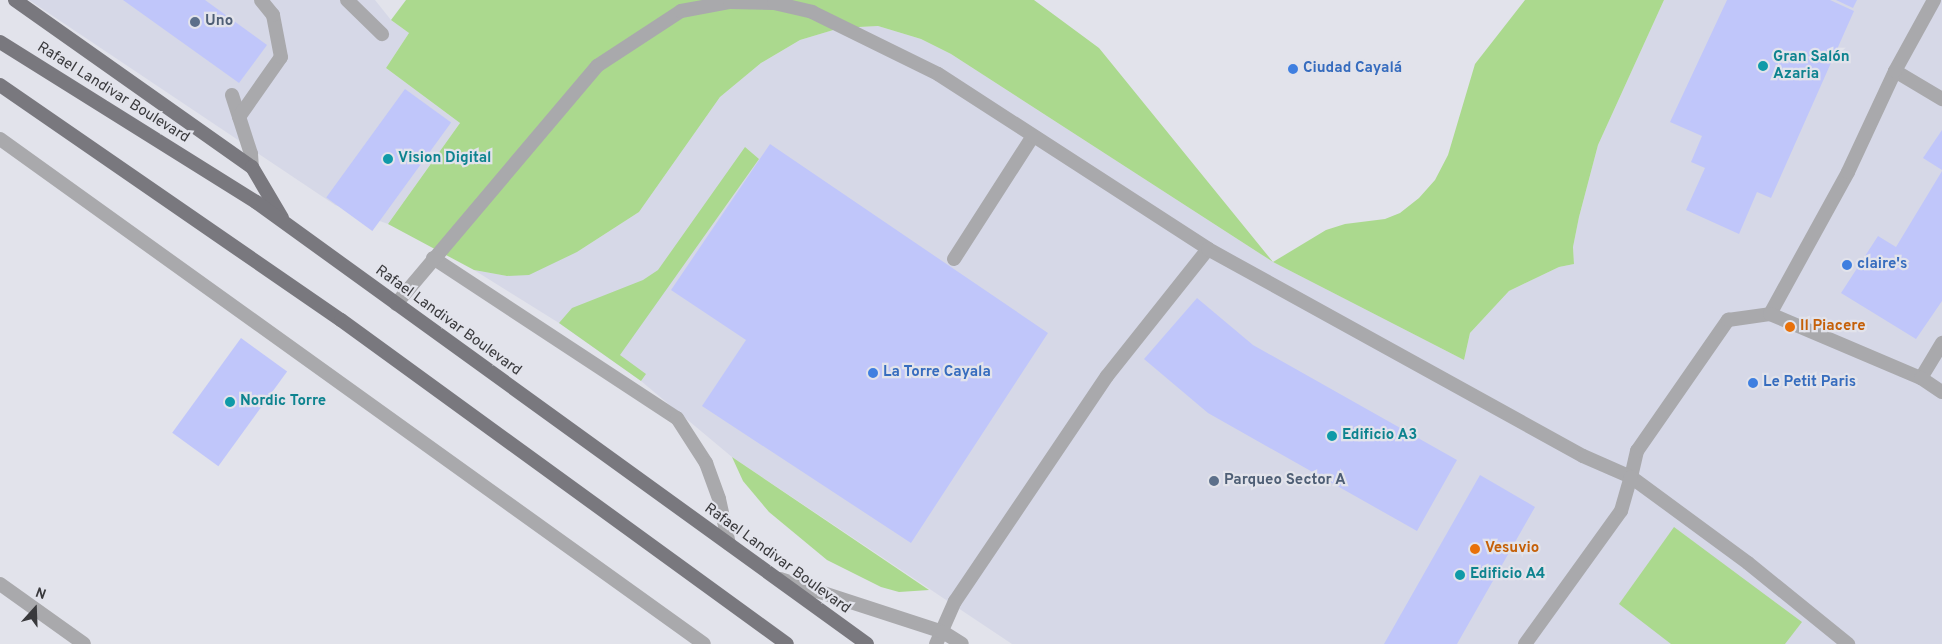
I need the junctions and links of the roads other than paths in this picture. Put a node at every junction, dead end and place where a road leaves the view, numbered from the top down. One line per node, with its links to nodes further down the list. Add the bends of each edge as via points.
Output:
1 (15, 0): 14 (main road)
2 (261, 0): 11 (street, via 272,15 281,57)
3 (347, 0): 5 (street)
4 (1934, 0): 7 (street)
5 (382, 34)
6 (0, 42): 15 (main road, Rafael Landivar Boulevard, via 163,142)
7 (1895, 71): 10 (street); 20 (street, via 1848,172)
8 (0, 85): 32 (main road, via 341,320)
9 (232, 95): 11 (street)
10 (1942, 99)
11 (239, 117): 14 (street)
12 (1033, 136): 16 (street); 17 (street, via 938,74 812,12 774,3 730,2 681,11 596,66); 18 (street)
13 (0, 139): 31 (street)
14 (252, 167): 15 (main road)
15 (285, 223): 19 (main road, Rafael Landivar Boulevard)
16 (1208, 249): 24 (street, via 1583,456); 28 (street, via 1107,376 955,601)
17 (433, 258): 19 (street); 25 (street, via 677,418 706,463)
18 (954, 259)
19 (396, 304): 25 (main road, Rafael Landivar Boulevard)
20 (1770, 314): 22 (street); 24 (street, via 1728,320 1636,451)
21 (1942, 343): 22 (street)
22 (1921, 378): 23 (street)
23 (1942, 392)
24 (1630, 476): 29 (street, via 1748,563); 35 (street, via 1621,511)
25 (730, 544): 26 (main road, Rafael Landivar Boulevard)
26 (776, 578): 28 (street); 33 (main road, Rafael Landivar Boulevard)
27 (0, 584): 30 (street)
28 (939, 638): 34 (street)
29 (1843, 642)
30 (84, 644)
31 (704, 644)
32 (787, 644)
33 (867, 644)
34 (962, 644)
35 (1525, 644)

